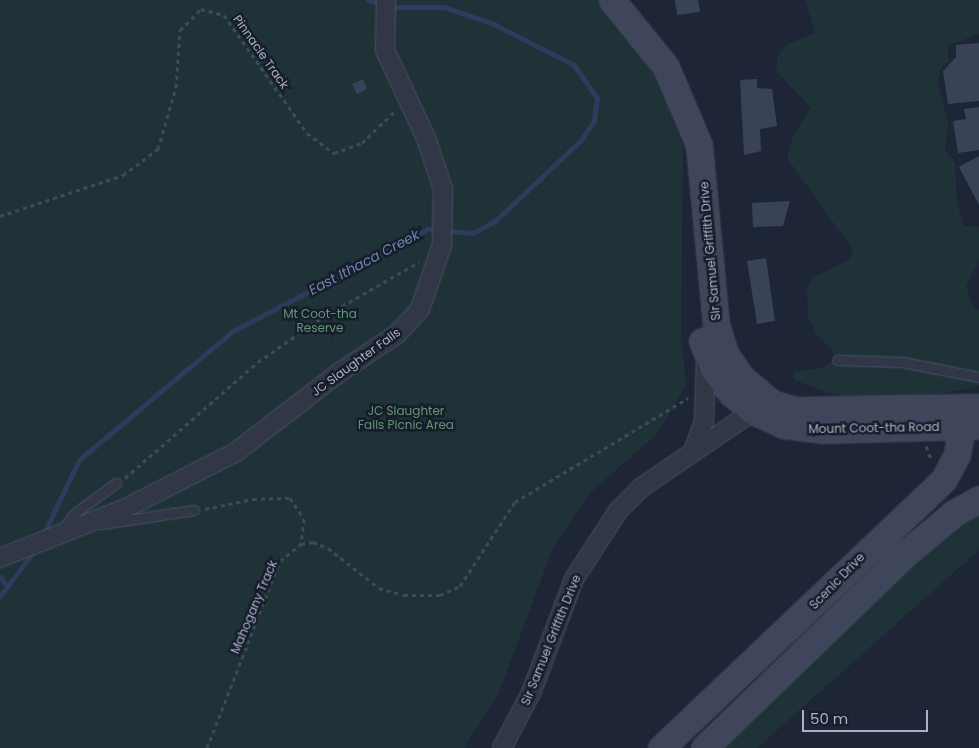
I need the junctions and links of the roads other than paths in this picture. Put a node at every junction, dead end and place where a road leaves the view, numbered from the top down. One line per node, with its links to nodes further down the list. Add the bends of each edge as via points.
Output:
1 (386, 0): 17 (street, JC Slaughter Falls, via 385,50 438,171 444,222 441,249 420,309 396,335 340,372 236,452)
2 (612, 0): 4 (main road, Sir Samuel Griffith Drive)
3 (630, 0): 4 (street)
4 (636, 27): 5 (main road, Sir Samuel Griffith Drive, via 675,83 699,145)
5 (707, 240): 6 (main road, via 699,310); 9 (main road, Sir Samuel Griffith Drive, via 722,347)
6 (706, 352): 9 (main road, via 724,385); 11 (street, Sir Samuel Griffith Drive, via 704,422 698,442)
7 (837, 360): 8 (lane, via 902,362)
8 (979, 377)
9 (765, 408): 10 (main road, Sir Samuel Griffith Drive); 11 (street, Sir Samuel Griffith Drive)
10 (973, 417): 21 (main road, Scenic Drive, via 944,479)
11 (690, 453): 20 (street, Sir Samuel Griffith Drive, via 626,500 590,551 563,606 531,694)
12 (116, 482): 18 (lane, via 75,513)
13 (979, 495): 16 (main road, Scenic Drive)
14 (979, 499): 16 (main road, Scenic Drive)
15 (194, 510): 17 (lane)
16 (954, 514): 22 (main road, Scenic Drive, via 887,570)
17 (81, 527): 18 (street, JC Slaughter Falls)
18 (59, 534): 19 (street, JC Slaughter Falls)
19 (0, 558)
20 (502, 748)
21 (661, 748)
22 (704, 748)

